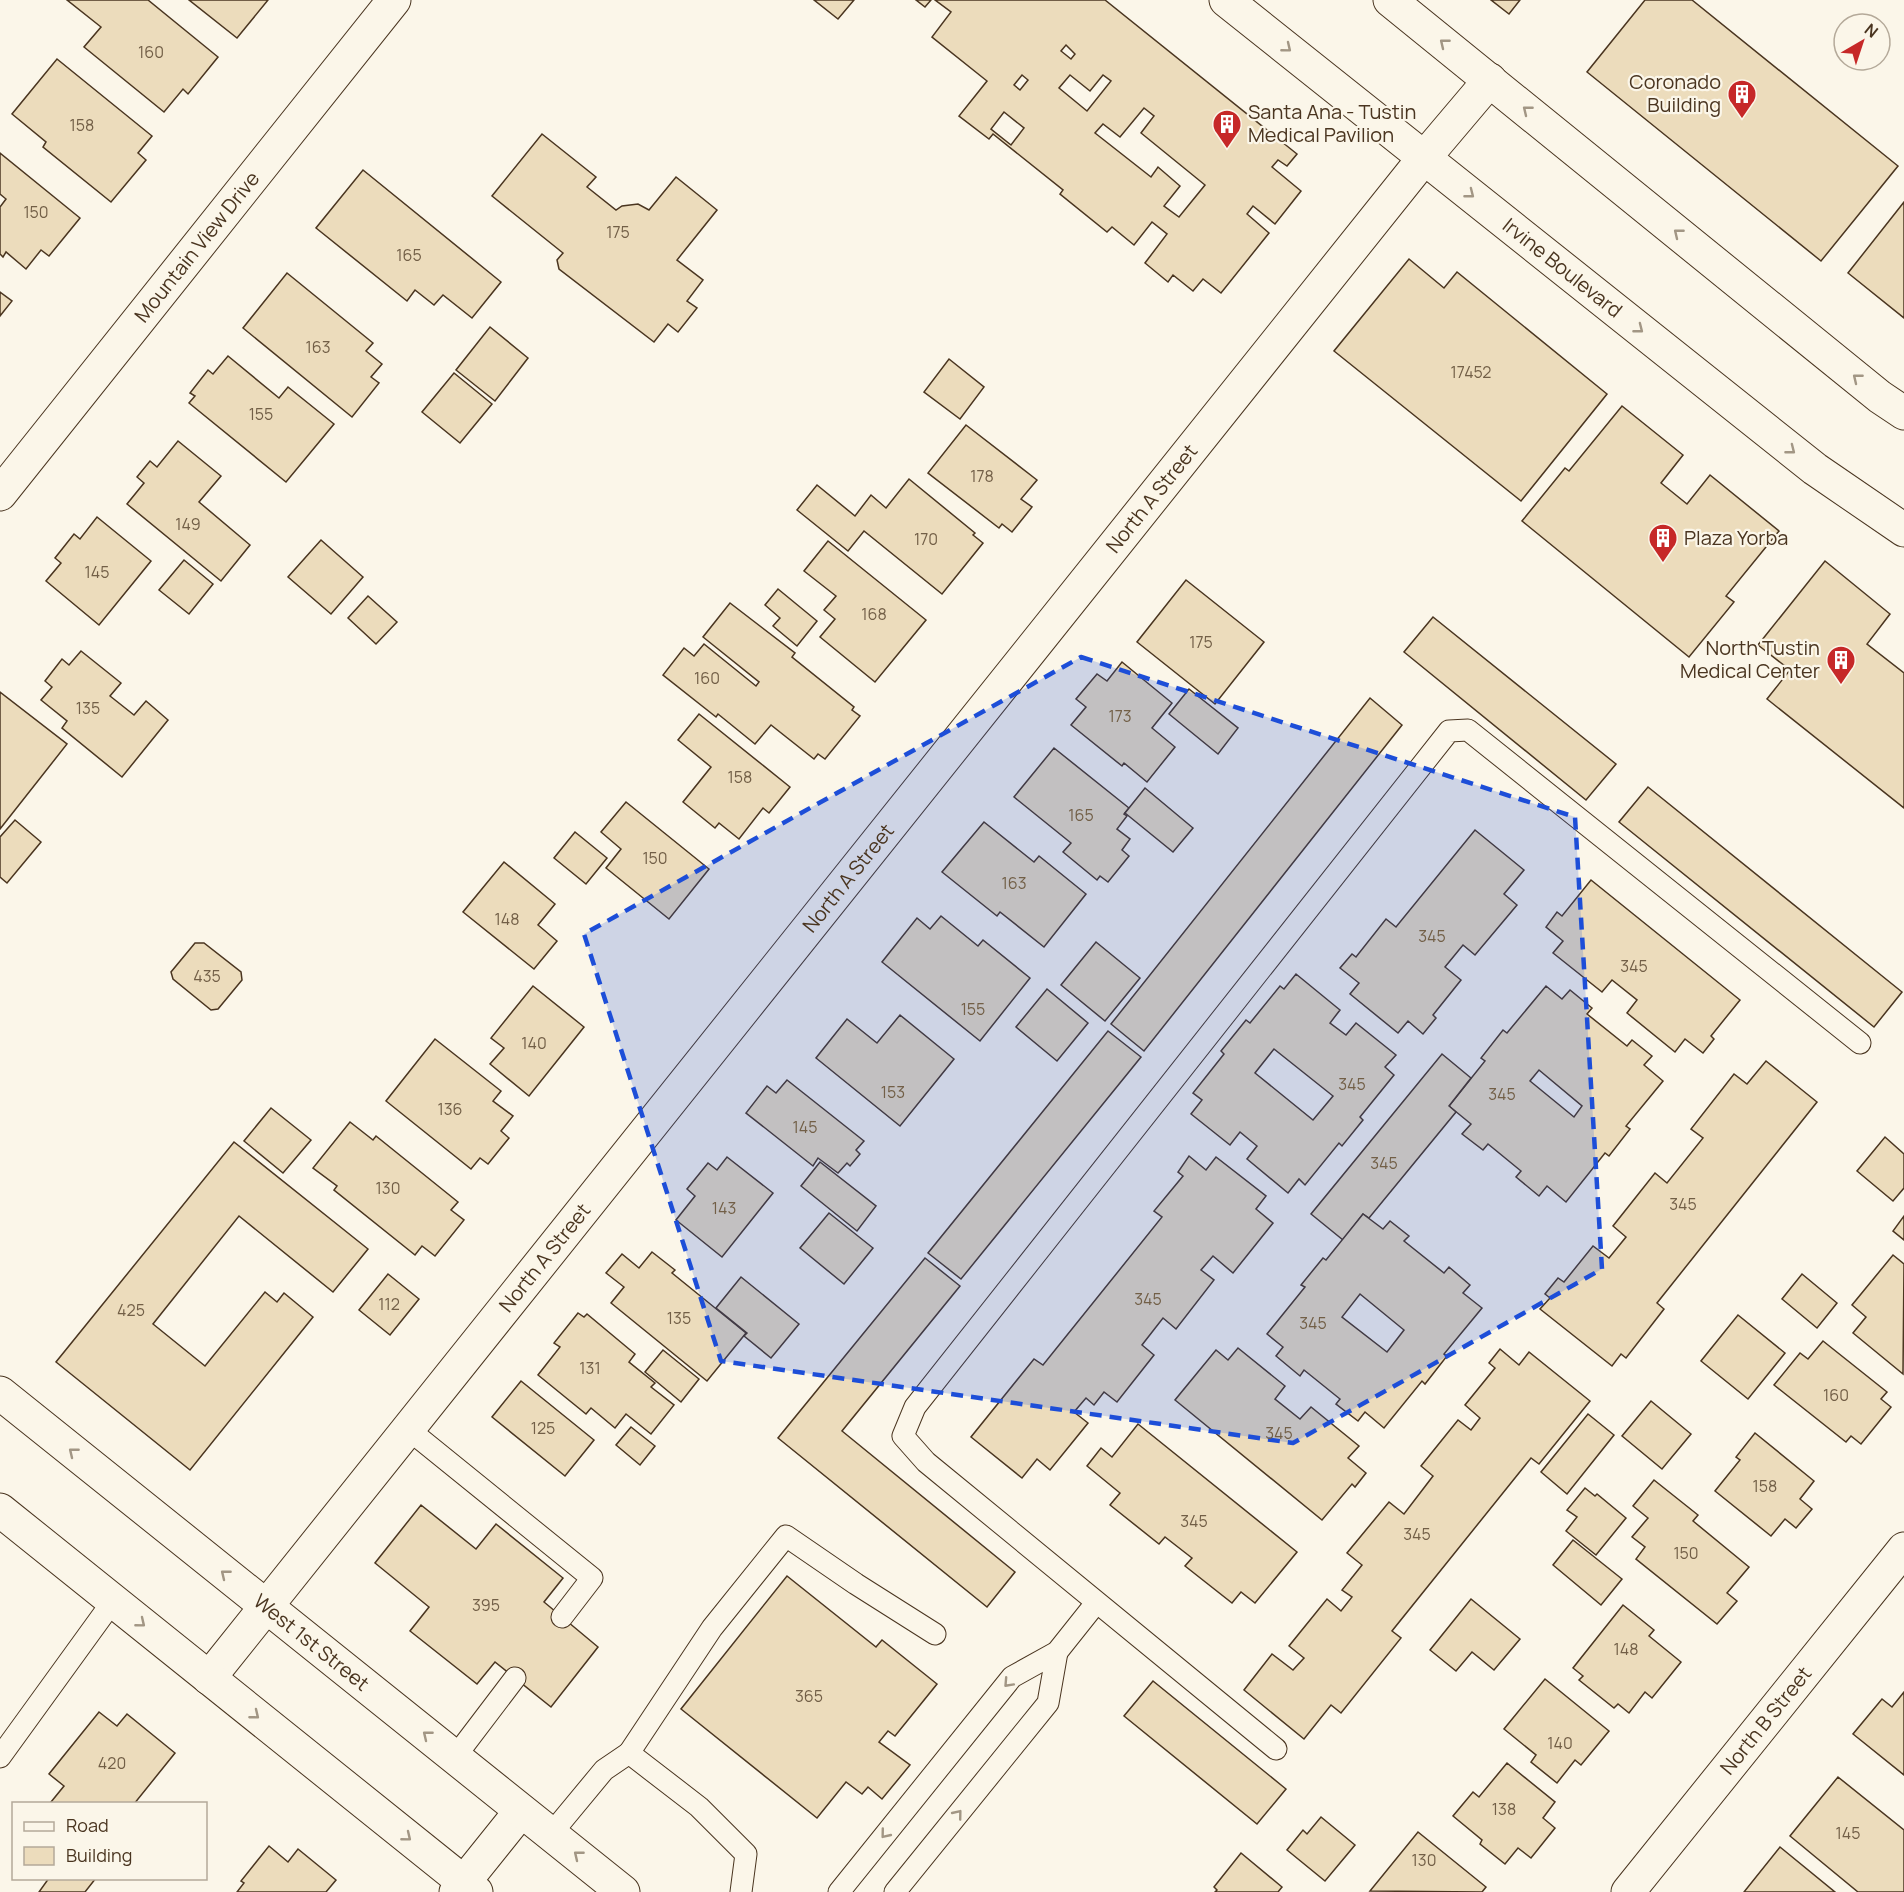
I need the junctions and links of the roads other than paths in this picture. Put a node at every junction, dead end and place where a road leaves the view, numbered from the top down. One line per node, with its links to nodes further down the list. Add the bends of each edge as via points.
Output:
1 (394, 0): 7 (street, Mountain View Drive)
2 (1226, 0): 5 (street, Irvine Boulevard, one-way to 5)
3 (1390, 0): 4 (street, one-way to 3)
4 (1490, 80): 5 (street, North A Street); 6 (street, one-way to 4)
5 (1424, 158): 8 (street, Irvine Boulevard, one-way to 8, via 1815,469); 11 (street, North A Street)
6 (1904, 413)
7 (0, 494)
8 (1904, 530)
9 (1860, 1043): 15 (lane, via 1468,730 1449,731 915,1407 903,1436 926,1462)
10 (0, 1394): 16 (street, West 1st Street, one-way to 10)
11 (408, 1430): 16 (street, North A Street); 17 (lane, via 592,1578)
12 (0, 1510): 14 (street)
13 (1904, 1549): 33 (street, North B Street)
14 (113, 1601): 20 (street, one-way to 20); 24 (lane)
15 (1096, 1603): 19 (lane); 22 (lane)
16 (266, 1607): 20 (street, North A Street); 25 (street, West 1st Street, one-way to 16)
17 (562, 1617)
18 (935, 1634): 23 (lane, via 786,1536 712,1628)
19 (1057, 1652): 31 (lane, one-way to 31, via 1012,1677); 32 (lane, one-way to 19, via 1048,1703)
20 (209, 1678): 28 (street, one-way to 28)
21 (515, 1678): 25 (lane)
22 (1276, 1749)
23 (629, 1753): 27 (lane, via 604,1770); 30 (lane, via 699,1807 746,1854)
24 (0, 1757)
25 (455, 1757): 26 (street, West 1st Street)
26 (521, 1811): 27 (street, West 1st Street); 28 (street)
27 (551, 1834): 29 (street, West 1st Street, one-way to 27)
28 (465, 1889)
29 (623, 1892)
30 (741, 1892)
31 (839, 1892)
32 (895, 1892)
33 (1628, 1892)

